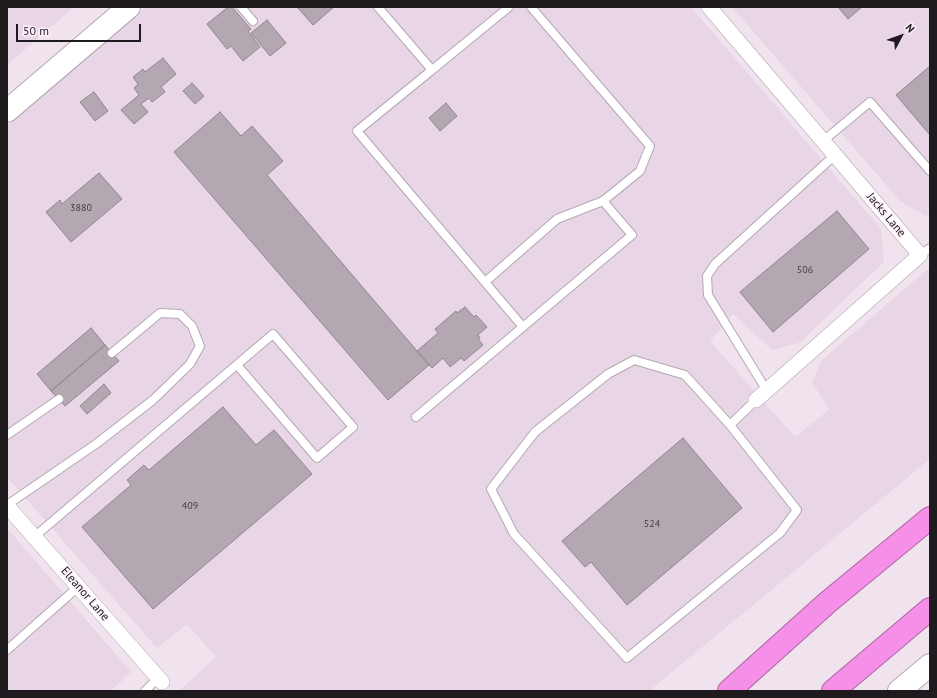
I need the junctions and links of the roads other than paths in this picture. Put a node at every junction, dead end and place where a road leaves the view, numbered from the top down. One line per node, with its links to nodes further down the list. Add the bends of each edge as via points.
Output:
1 (128, 7): 9 (street)
2 (241, 7): 7 (lane)
3 (378, 7): 8 (lane)
4 (509, 7): 8 (lane)
5 (531, 7): 13 (lane, via 650,146 640,171)
6 (709, 7): 10 (street, Jacks Lane)
7 (253, 21)
8 (432, 70): 15 (lane, via 357,131)
9 (7, 112)
10 (823, 141): 11 (street, Jacks Lane); 12 (lane, via 870,102)
11 (835, 155): 14 (street, Jacks Lane); 19 (lane, via 716,264 707,276 708,295)
12 (930, 171)
13 (603, 201): 15 (lane, via 557,219); 16 (lane, via 632,235)
14 (925, 252): 19 (street, Jacks Lane)
15 (485, 282): 16 (lane)
16 (523, 326): 21 (lane)
17 (112, 353): 24 (lane, via 160,313 180,314 192,326 200,346 190,364 153,400 96,444)
18 (237, 365): 18 (lane, via 273,334 353,427 317,458); 26 (lane)
19 (762, 395): 22 (lane)
20 (59, 399): 23 (lane)
21 (416, 417)
22 (730, 425): 22 (lane, via 797,510 780,533 627,658 514,534 491,489 535,432 608,374 634,360 685,375)
23 (7, 436)
24 (7, 505): 26 (street, Eleanor Lane)
25 (930, 518): 33 (highway, via 828,602)
26 (34, 537): 27 (street, Eleanor Lane)
27 (78, 587): 29 (lane); 31 (street, Eleanor Lane)
28 (930, 609): 34 (highway)
29 (7, 650)
30 (930, 665): 35 (street)
31 (160, 680): 32 (lane)
32 (145, 691)
33 (729, 691)
34 (833, 691)
35 (899, 691)

